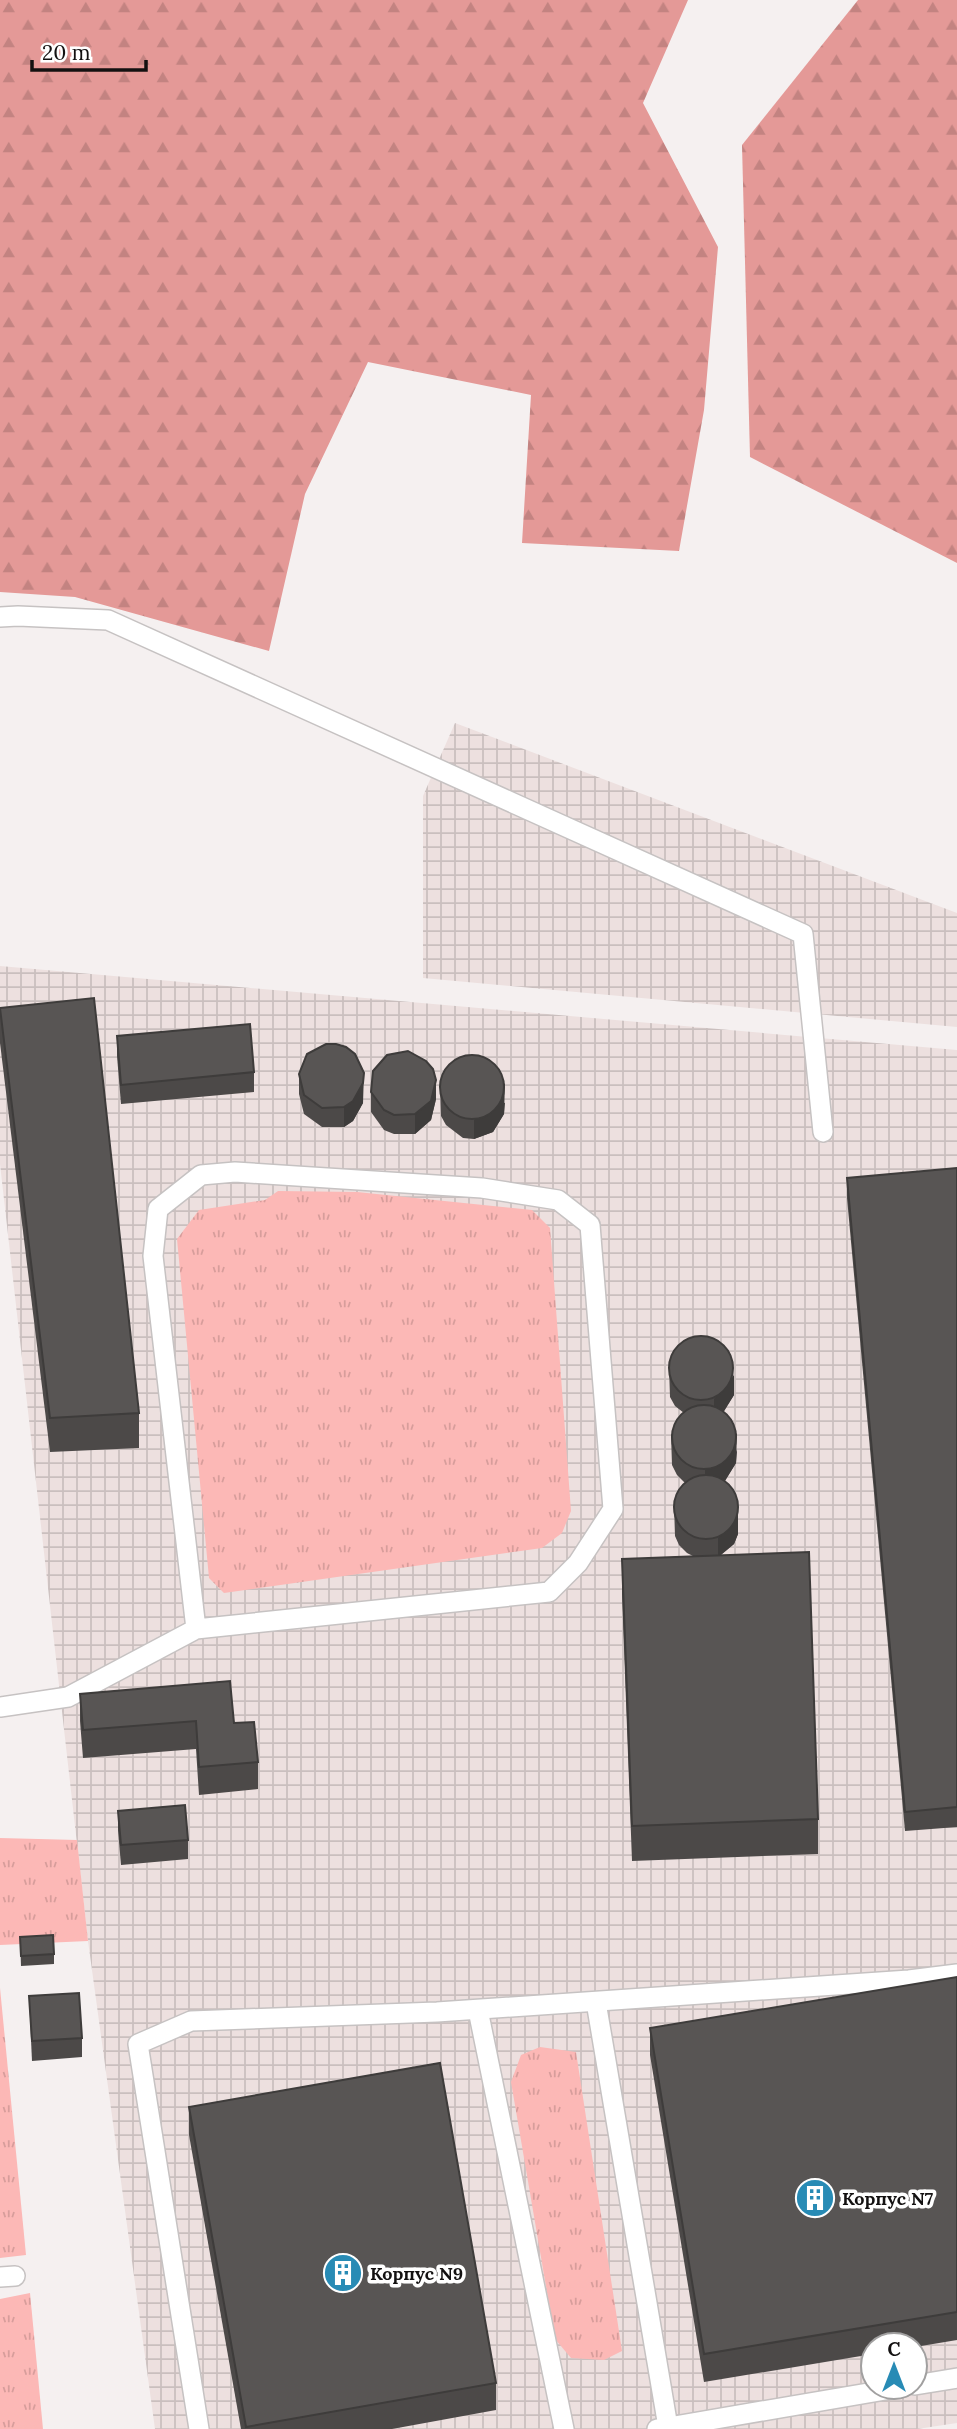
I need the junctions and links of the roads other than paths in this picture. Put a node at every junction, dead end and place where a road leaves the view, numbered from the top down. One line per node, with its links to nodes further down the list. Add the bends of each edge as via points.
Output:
1 (0, 617): 2 (lane, via 108,620 803,934)
2 (823, 1132)
3 (197, 1629): 3 (lane, via 549,1592 578,1563 613,1509 590,1224 558,1200 482,1188 235,1172 201,1175 158,1209 153,1256); 4 (lane, via 68,1697)
4 (0, 1707)
5 (957, 1974): 6 (lane)
6 (596, 2002): 7 (lane); 11 (lane)
7 (478, 2010): 12 (lane, via 191,2021 138,2044); 13 (lane)
8 (957, 2378): 9 (lane)
9 (929, 2383)
10 (859, 2394): 11 (lane)
11 (662, 2428)
12 (199, 2429)
13 (564, 2429)

